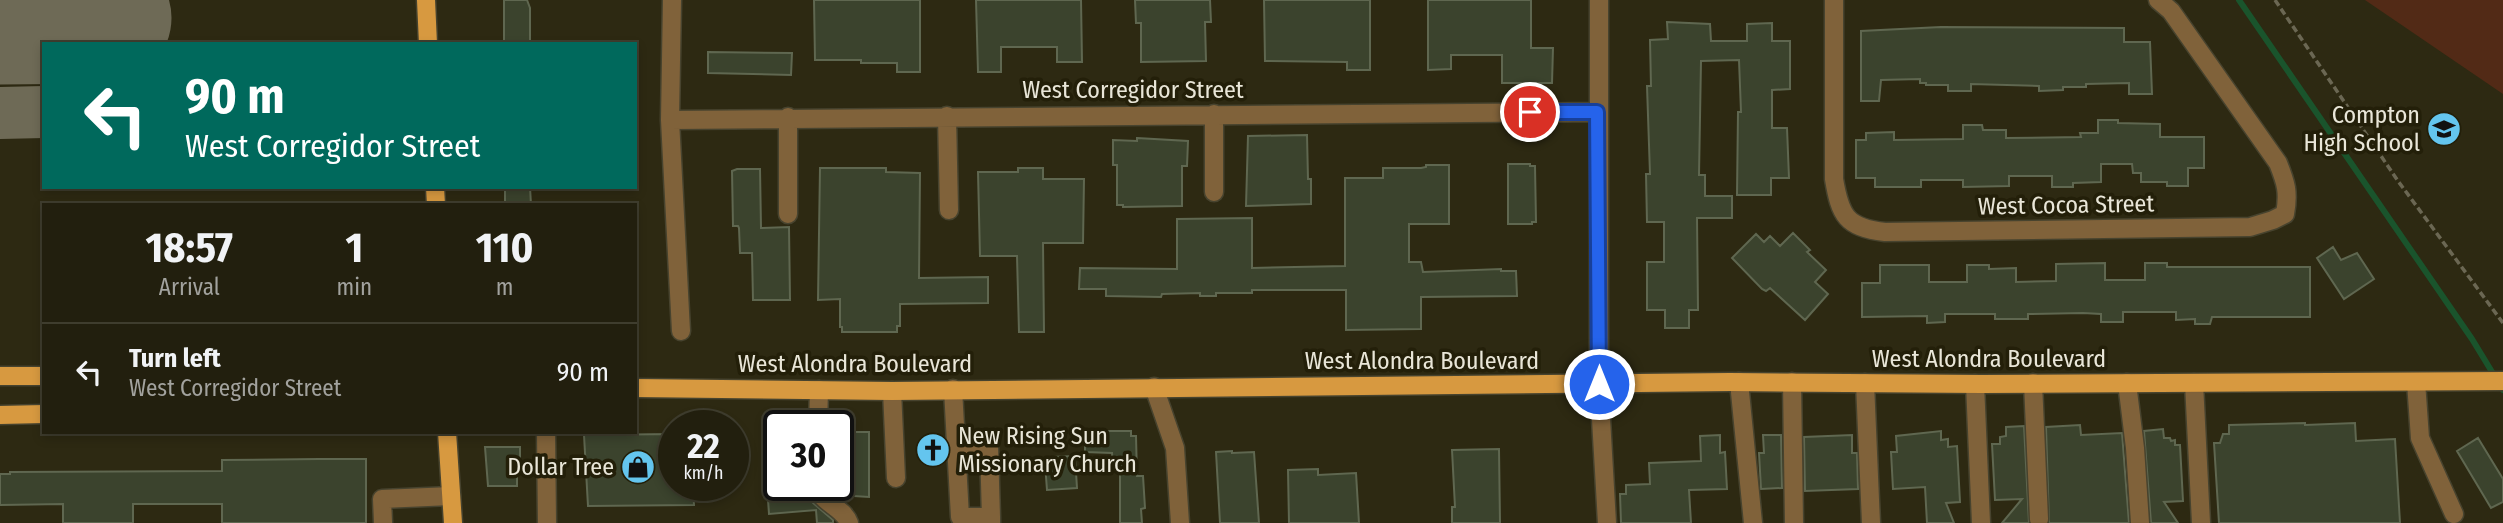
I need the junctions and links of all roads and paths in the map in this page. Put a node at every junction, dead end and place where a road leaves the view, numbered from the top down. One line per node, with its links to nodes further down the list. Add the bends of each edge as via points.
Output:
1 (426, 0): 7 (main road)
2 (672, 0): 12 (street)
3 (1599, 0): 8 (street)
4 (1834, 0): 5 (street, West Cocoa Street, via 1834,179 1838,204 1847,220 1864,230 2250,227 2285,214 2287,184 2278,163 2171,11)
5 (2158, 0)
6 (2275, 0): 16 (path, via 2398,181)
7 (428, 42)
8 (1597, 112): 9 (street, West Corregidor Street); 28 (street)
9 (1214, 114): 10 (street, West Corregidor Street); 13 (street)
10 (947, 116): 11 (street, West Corregidor Street); 14 (street)
11 (788, 117): 12 (street, West Corregidor Street); 15 (street)
12 (670, 120): 17 (street)
13 (1214, 192)
14 (949, 210)
15 (788, 214)
16 (2503, 323)
17 (681, 331)
18 (0, 376): 19 (main road)
19 (42, 376)
20 (2503, 381): 23 (main road, West Alondra Boulevard)
21 (1739, 382): 22 (main road, West Alondra Boulevard); 28 (main road, West Alondra Boulevard); 53 (street)
22 (1792, 382): 24 (main road, West Alondra Boulevard); 54 (street)
23 (2416, 382): 27 (main road, West Alondra Boulevard); 44 (street, via 2420,438)
24 (1865, 383): 29 (main road, West Alondra Boulevard); 55 (street)
25 (2033, 383): 26 (main road, West Alondra Boulevard); 29 (main road, West Alondra Boulevard); 45 (street)
26 (2127, 383): 27 (main road, West Alondra Boulevard); 57 (street)
27 (2194, 383): 58 (street)
28 (1599, 384): 30 (main road, West Alondra Boulevard); 52 (street)
29 (1975, 384): 56 (street)
30 (1154, 387): 32 (main road, West Alondra Boulevard); 51 (street, via 1175,448)
31 (637, 388): 33 (main road, West Alondra Boulevard)
32 (953, 389): 34 (main road, West Alondra Boulevard); 40 (street)
33 (819, 390): 34 (main road, West Alondra Boulevard); 35 (street)
34 (892, 391): 41 (street)
35 (818, 410)
36 (42, 414): 37 (main road)
37 (0, 415)
38 (447, 434): 42 (main road)
39 (546, 434): 49 (street)
40 (956, 448): 46 (street, via 960,517); 46 (street, via 989,447)
41 (896, 478)
42 (451, 496): 47 (street, via 382,499); 48 (main road)
43 (827, 501): 50 (street, via 845,514)
44 (2454, 514)
45 (2039, 519)
46 (991, 520)
47 (383, 522)
48 (453, 523)
49 (547, 523)
50 (849, 523)
51 (1180, 523)
52 (1607, 523)
53 (1752, 523)
54 (1794, 523)
55 (1871, 523)
56 (1981, 523)
57 (2140, 523)
58 (2201, 523)

